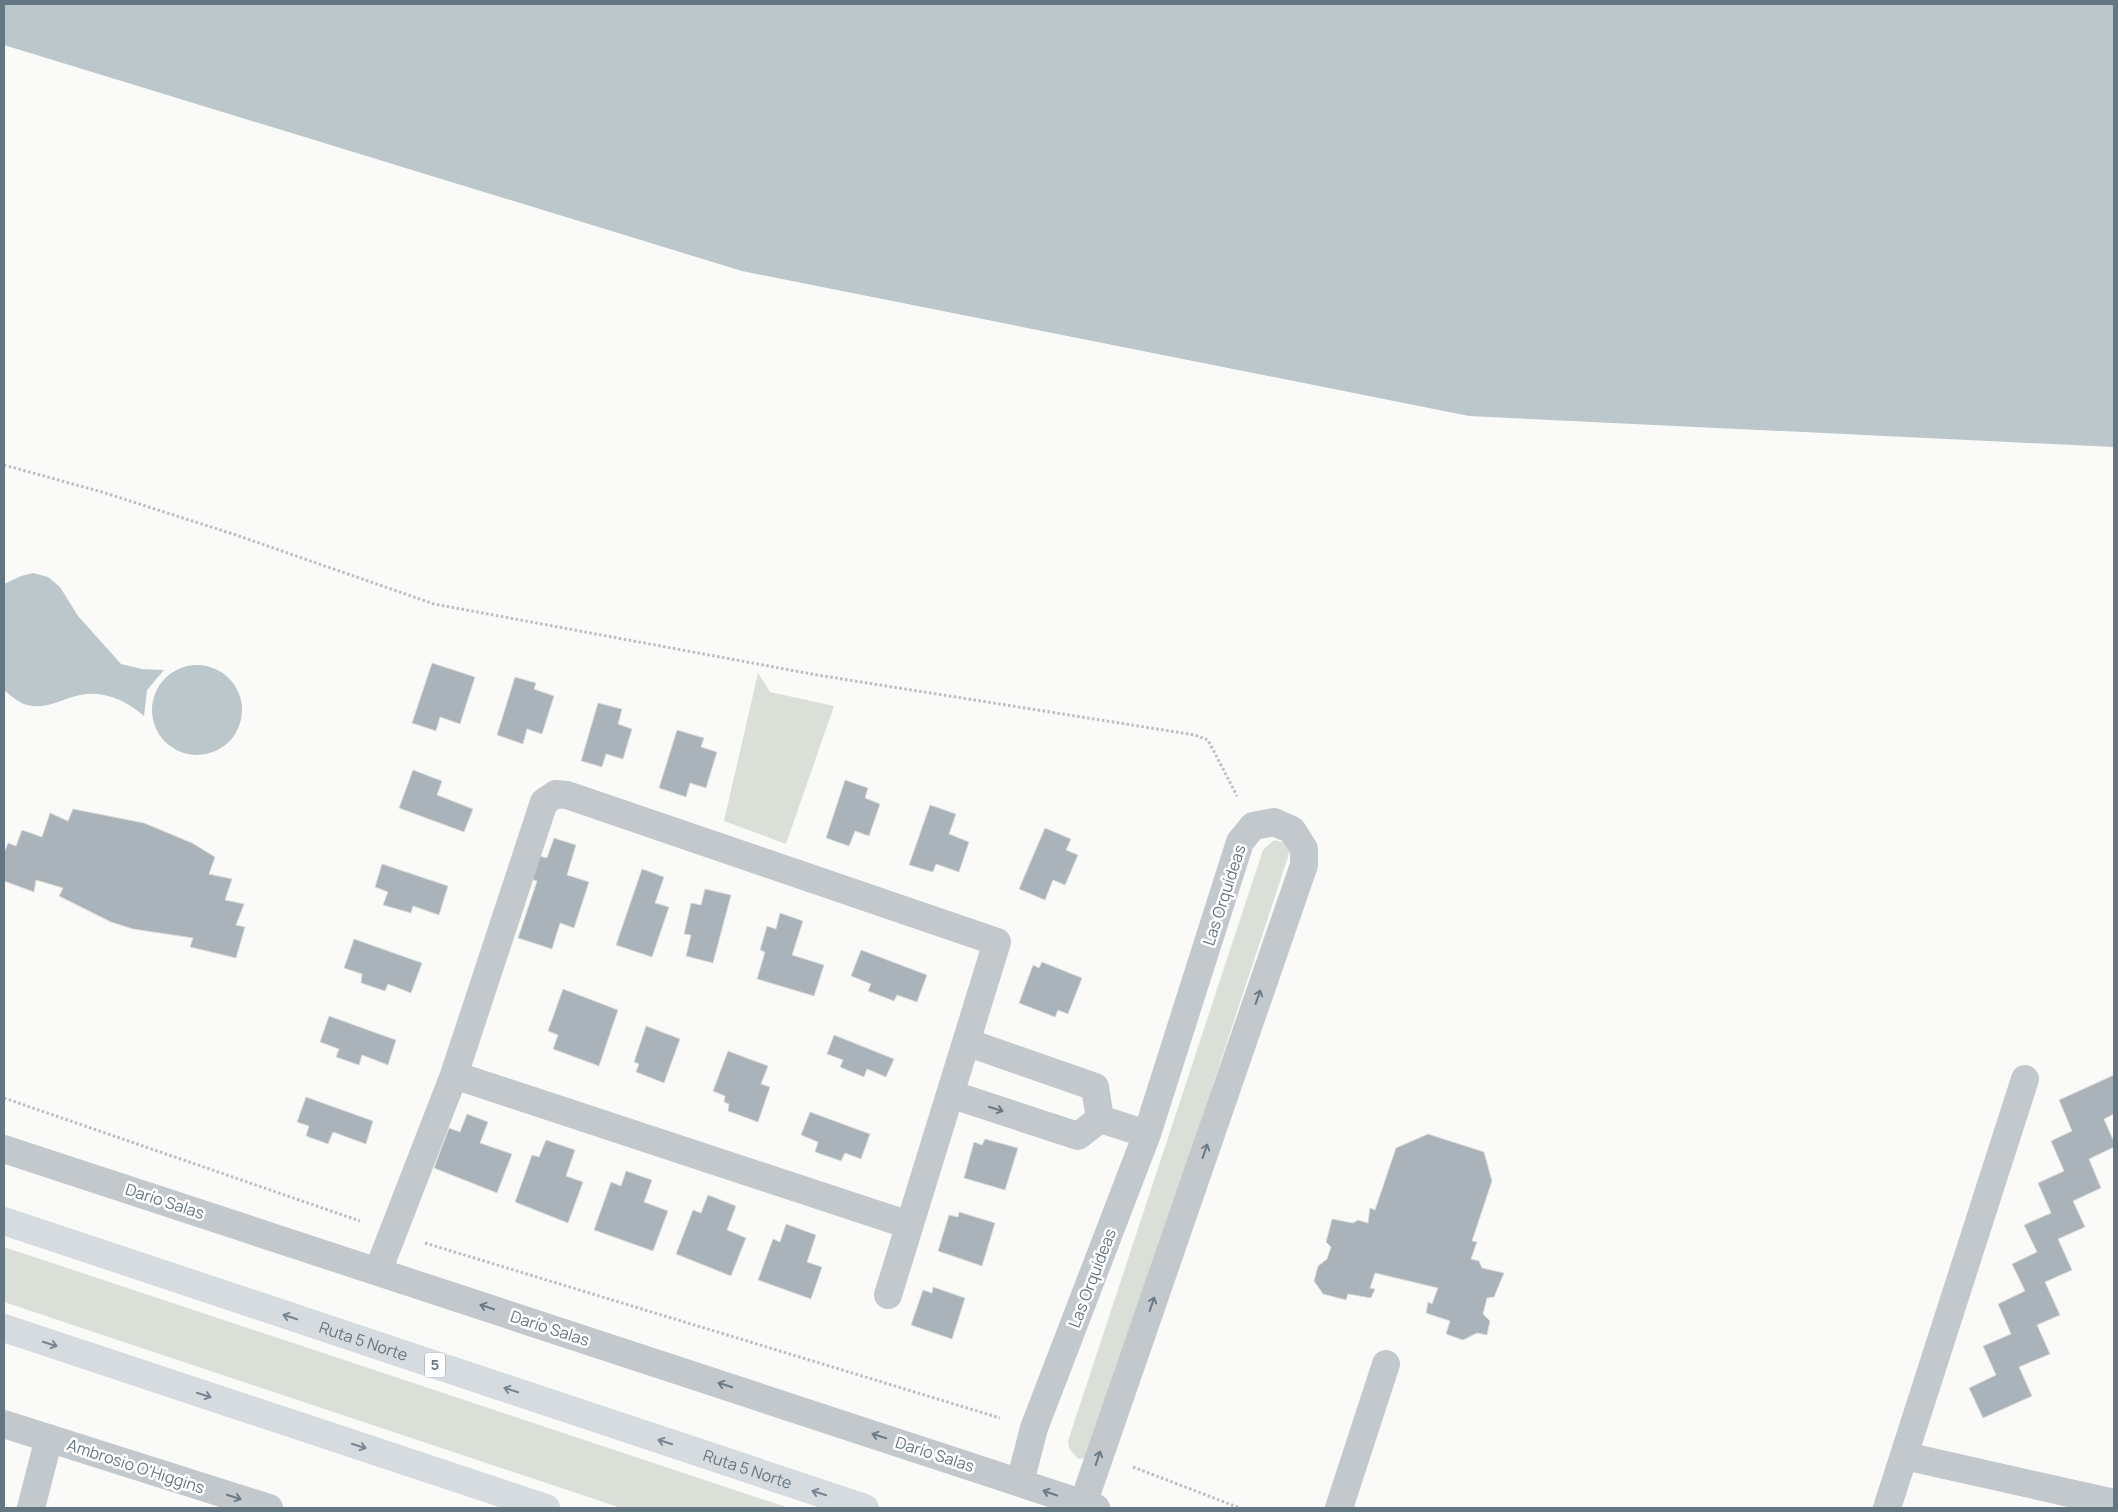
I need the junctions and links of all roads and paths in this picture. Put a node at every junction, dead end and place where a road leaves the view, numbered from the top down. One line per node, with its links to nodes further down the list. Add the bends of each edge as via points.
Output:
1 (4, 465): 2 (path, via 138,503 434,604 817,675 1195,735 1208,740)
2 (1253, 826): 9 (street, Las Orquídeas, via 1240,842); 21 (street, Las Orquídeas, one-way to 2, via 1304,865 1304,849 1292,830 1274,822)
3 (966, 1042): 4 (street, via 997,942 567,795 556,794 544,802); 6 (street); 8 (street, via 1095,1087)
4 (454, 1075): 12 (street); 13 (street)
5 (2025, 1079): 22 (street)
6 (950, 1094): 8 (street, one-way to 8, via 1078,1136); 12 (street)
7 (4, 1098): 13 (path)
8 (1100, 1119): 9 (street)
9 (1147, 1134): 19 (street, Las Orquídeas)
10 (4, 1149): 14 (street, Darío Salas)
11 (4, 1222): 29 (highway, Ruta 5 Norte / 5, one-way to 11)
12 (909, 1225): 15 (street)
13 (393, 1232): 14 (street); 19 (path)
14 (378, 1271): 23 (street, Darío Salas, one-way to 14)
15 (888, 1295)
16 (4, 1328): 28 (highway, one-way to 28)
17 (1386, 1364): 31 (street)
18 (4, 1424): 20 (street, Ambrosio O'Higgins)
19 (1034, 1428): 23 (street, Las Orquídeas)
20 (49, 1438): 26 (street); 27 (street, Ambrosio O'Higgins, one-way to 27)
21 (1099, 1455): 25 (street, Las Orquídeas, one-way to 21); 30 (path)
22 (1905, 1456): 24 (street); 32 (street)
23 (1020, 1482): 25 (street, Darío Salas, one-way to 23)
24 (2114, 1503)
25 (1090, 1506)
26 (31, 1508)
27 (269, 1508)
28 (546, 1508)
29 (866, 1508)
30 (1240, 1508)
31 (1339, 1508)
32 (1887, 1508)

